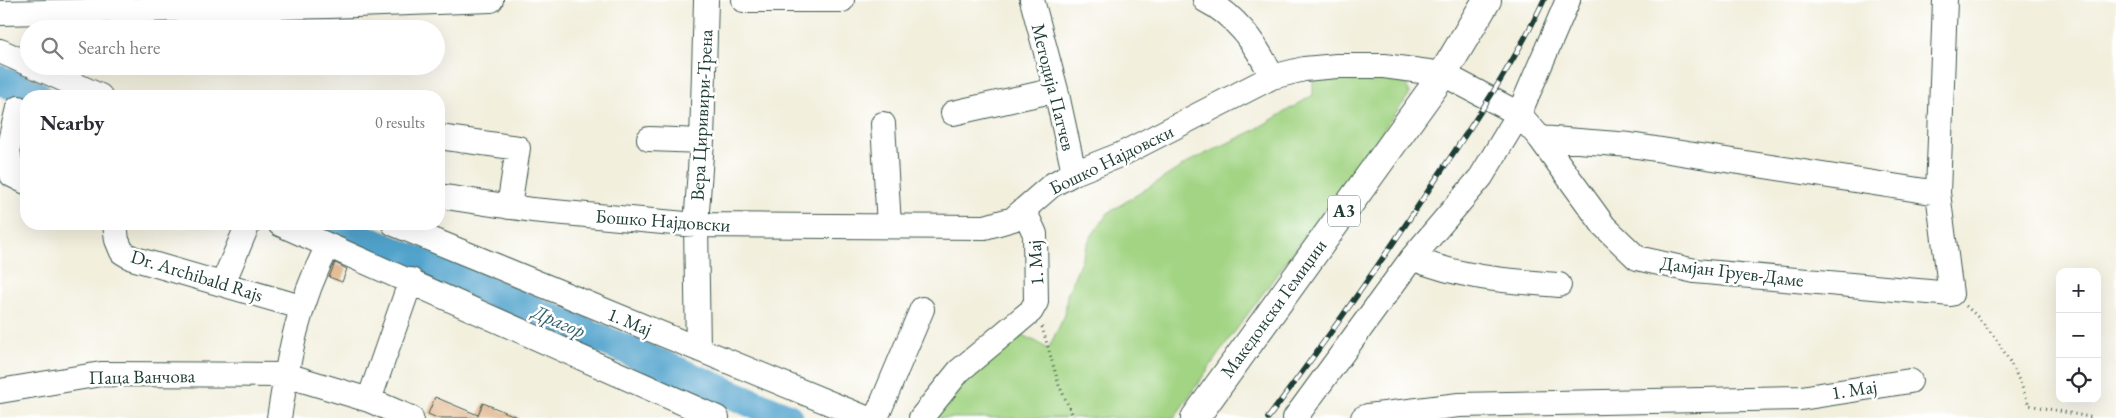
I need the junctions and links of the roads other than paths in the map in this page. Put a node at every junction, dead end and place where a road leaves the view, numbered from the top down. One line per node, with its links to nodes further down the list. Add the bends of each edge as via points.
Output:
1 (491, 0): 10 (street)
2 (706, 0): 26 (street, Вера Циривири-Трена)
3 (744, 0): 4 (street)
4 (842, 0)
5 (1032, 0): 18 (street, Методија Патчев)
6 (1487, 0): 14 (main road, Македонски Гемиџии / A3)
7 (1568, 0): 21 (street)
8 (1944, 0): 30 (street)
9 (1214, 2): 16 (street, via 1244,29)
10 (329, 3): 11 (street)
11 (0, 13)
12 (0, 51): 13 (street)
13 (20, 60)
14 (1442, 74): 16 (street, Дамјан Груев-Даме, via 1384,66 1345,66 1304,69); 21 (street, Дамјан Груев-Даме); 61 (main road, Македонски Гемиџии / A3)
15 (54, 75): 17 (street)
16 (1272, 77): 28 (street, Бошко Најдовски, via 1122,154)
17 (87, 90)
18 (1056, 90): 20 (street); 28 (street, Методија Патчев)
19 (15, 106): 27 (street)
20 (953, 113)
21 (1518, 114): 24 (street, Дамјан Груев-Даме); 41 (street, via 1481,177)
22 (883, 124): 35 (street)
23 (445, 138): 32 (street, via 518,148)
24 (1540, 138): 30 (street, via 1630,145); 30 (street, Дамјан Груев-Даме, via 1604,226 1637,258 1695,271 1951,294)
25 (649, 139): 26 (street)
26 (702, 141): 34 (street, Вера Циривири-Трена)
27 (4, 148): 29 (street)
28 (1074, 173): 33 (street, Бошко Најдовски, via 1052,185)
29 (16, 183)
30 (1938, 192)
31 (445, 197): 32 (street, Бошко Најдовски)
32 (510, 207): 34 (street, Бошко Најдовски)
33 (1024, 210): 35 (street, Бошко Најдовски, via 1014,220 985,227); 60 (street, 1. Мај, via 1034,234 1036,302 1030,311 959,371)
34 (696, 225): 35 (street, Бошко Најдовски); 47 (street, Вера Циривири-Трена)
35 (889, 226)
36 (116, 230): 43 (street, Dr. Archibald Rajs, via 122,252 127,255)
37 (245, 230): 43 (street)
38 (293, 230): 40 (street)
39 (409, 230): 47 (street, 1. Мај)
40 (328, 246): 42 (street); 45 (street)
41 (1412, 258): 44 (street, via 1438,269 1488,280); 62 (street)
42 (410, 280): 51 (street); 57 (street)
43 (223, 283): 45 (street, Dr. Archibald Rajs)
44 (1559, 285)
45 (301, 307): 48 (street)
46 (922, 309): 59 (street)
47 (698, 349): 58 (street, 1. Мај)
48 (286, 375): 50 (street, Паца Ванчова, via 101,374); 51 (street, Паца Ванчова); 55 (street)
49 (1910, 381): 52 (street, 1. Мај, via 1801,398)
50 (0, 391)
51 (369, 400): 56 (street, Паца Ванчова)
52 (1679, 409): 53 (street, 1. Мај)
53 (1601, 410): 54 (street, 1. Мај)
54 (1459, 412): 63 (street, 1. Мај)
55 (278, 418)
56 (411, 418)
57 (717, 418)
58 (866, 418)
59 (876, 418)
60 (921, 418)
61 (1194, 418)
62 (1295, 418)
63 (1363, 418)

